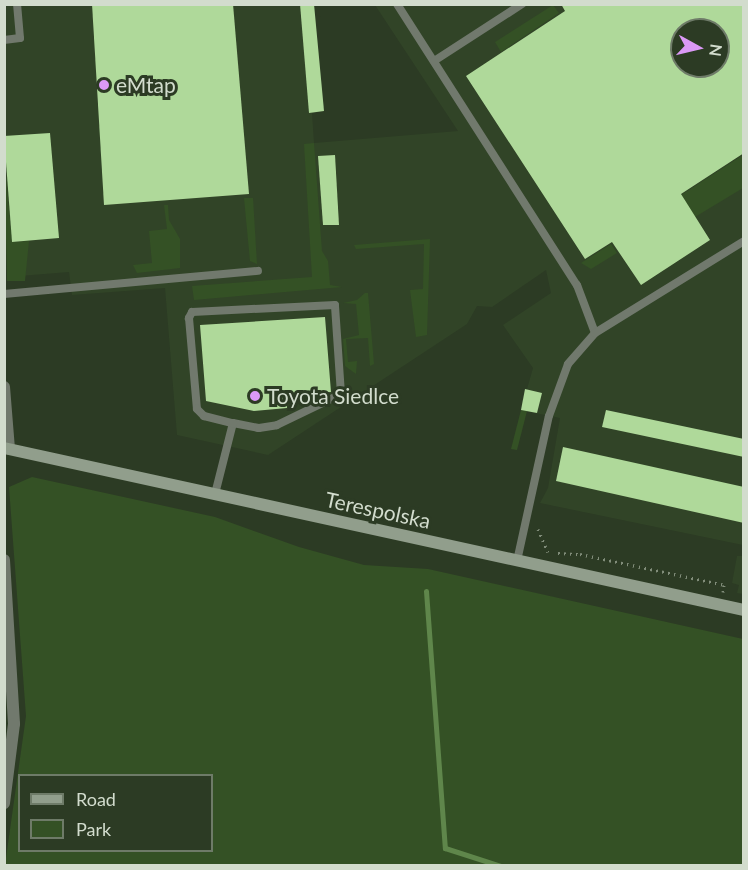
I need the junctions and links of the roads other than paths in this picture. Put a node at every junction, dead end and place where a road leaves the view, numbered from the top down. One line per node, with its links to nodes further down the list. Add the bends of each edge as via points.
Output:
1 (17, 4): 4 (lane, via 20,38)
2 (397, 4): 5 (lane)
3 (522, 4): 5 (lane)
4 (4, 40)
5 (434, 61): 9 (lane, via 577,285)
6 (744, 241): 9 (lane)
7 (258, 271): 8 (lane)
8 (4, 294)
9 (595, 333): 15 (lane, via 568,364 549,416)
10 (4, 387): 12 (street)
11 (233, 423): 11 (lane, via 259,428 277,425 341,394 335,305 192,312 189,318 197,409 204,416); 13 (lane)
12 (7, 448): 13 (street, Terespolska)
13 (215, 494): 15 (street, Terespolska)
14 (4, 560): 17 (street, via 14,724)
15 (518, 561): 16 (street, Terespolska)
16 (743, 608)
17 (4, 803)

